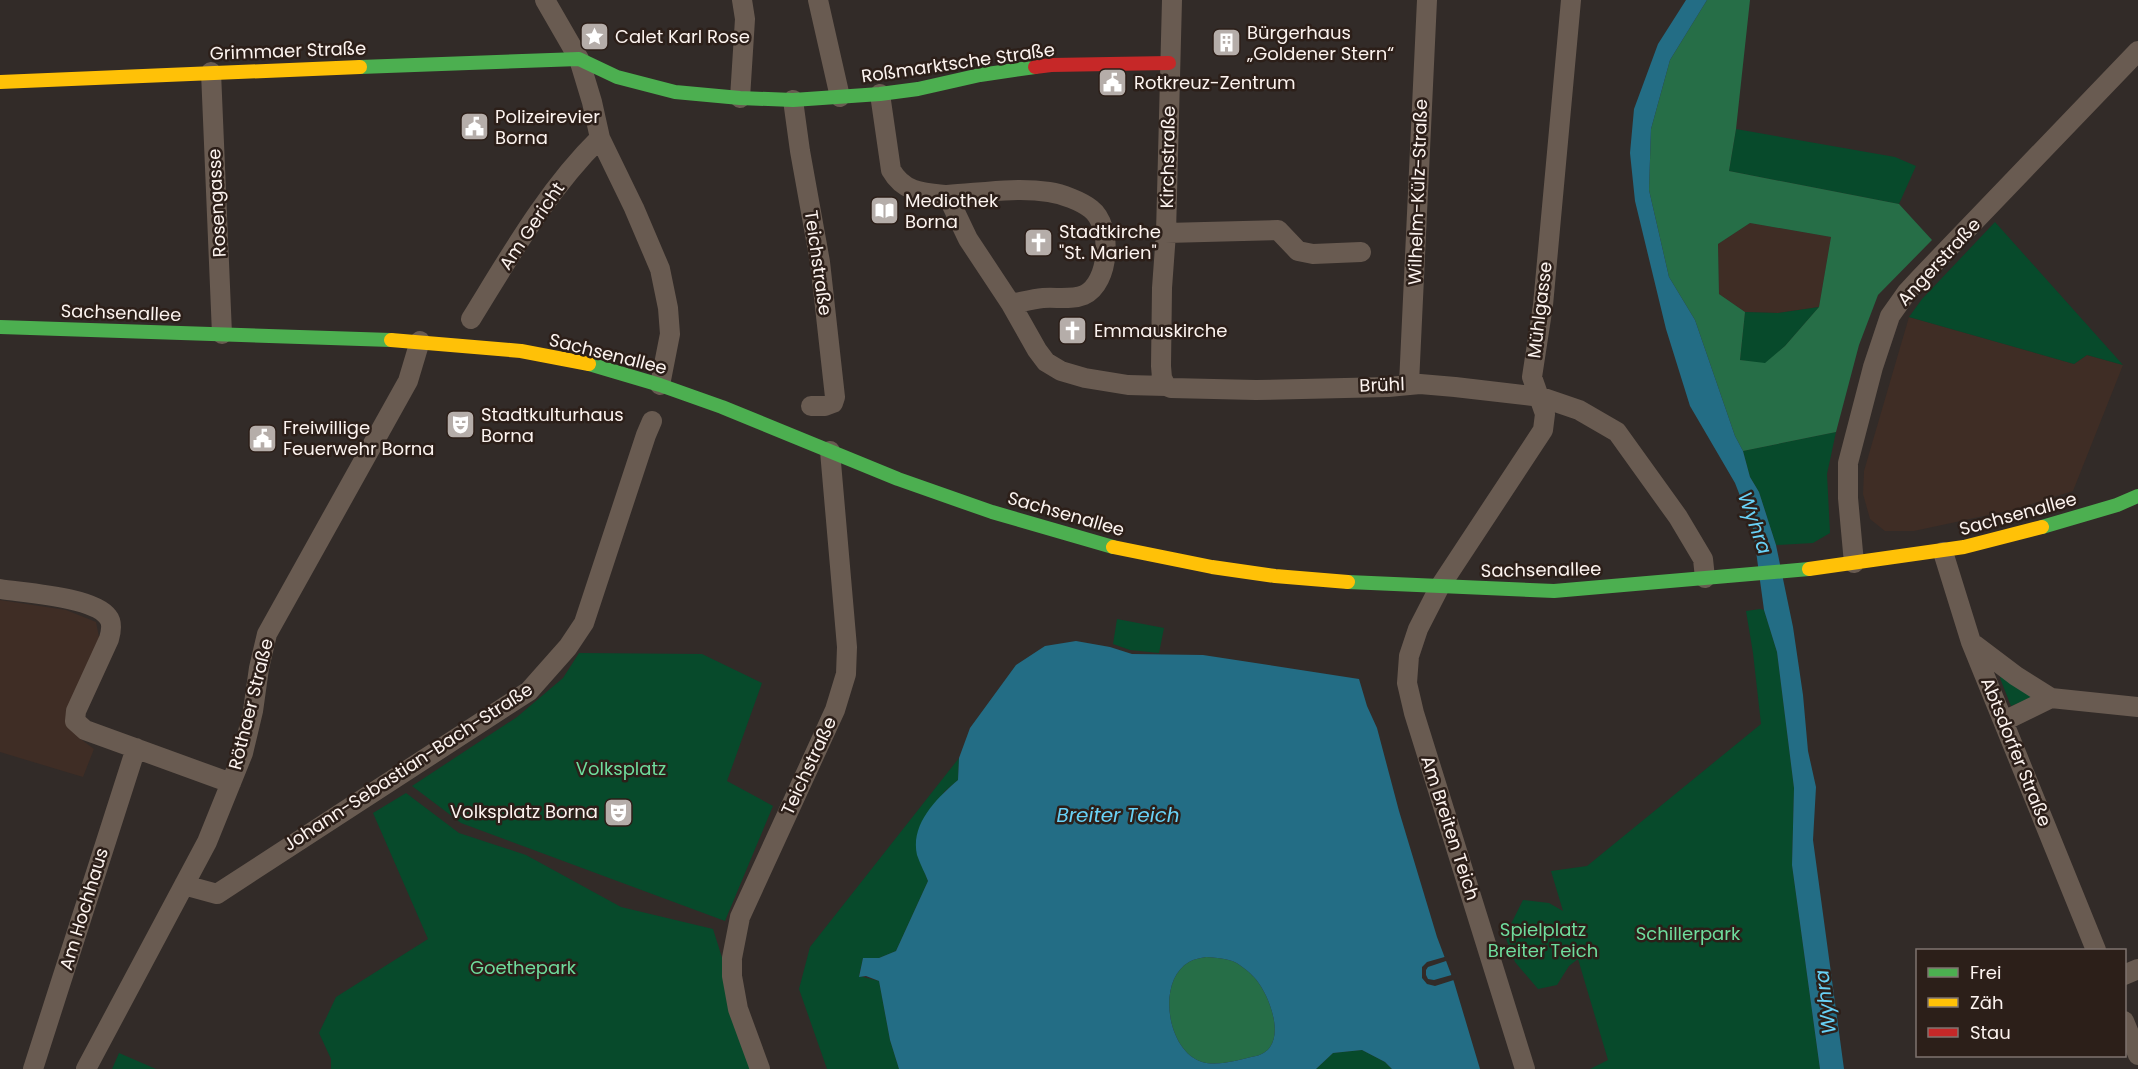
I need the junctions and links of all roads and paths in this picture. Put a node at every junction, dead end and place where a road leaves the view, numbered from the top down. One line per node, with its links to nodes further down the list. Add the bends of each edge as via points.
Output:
1 (544, 0): 8 (street)
2 (742, 0): 14 (street, via 745,28)
3 (818, 0): 13 (street)
4 (1172, 0): 9 (street, Kirchstraße)
5 (1427, 0): 25 (street, Wilhelm-Külz-Straße)
6 (1571, 0): 28 (street, Mühlgasse, via 1543,305 1532,377)
7 (2138, 51): 34 (street, Angerstraße, via 1920,278 1890,316 1848,463)
8 (579, 59): 10 (main road, Grimmaer Straße); 14 (main road, Roßmarktsche Straße, via 617,77 675,92); 16 (street)
9 (1169, 63): 12 (main road, Roßmarktsche Straße, via 1051,65); 18 (street, Kirchstraße)
10 (211, 72): 11 (main road, Grimmaer Straße); 23 (street, Rosengasse)
11 (0, 82)
12 (880, 94): 13 (main road, Roßmarktsche Straße); 17 (street, via 895,178 918,193)
13 (840, 97): 15 (main road, Roßmarktsche Straße)
14 (740, 98): 15 (main road, Roßmarktsche Straße)
15 (793, 100): 29 (street, Teichstraße, via 820,262 835,397 833,403 825,406)
16 (600, 138): 21 (street, Am Gericht, via 545,203); 26 (street, via 660,269 670,334)
17 (947, 195): 20 (street, Brühl, via 968,239); 20 (street, via 1003,189 1050,192 1093,210 1102,225 1105,262 1093,289 1084,295)
18 (1166, 233): 19 (street, via 1278,230 1298,251); 27 (street, Kirchstraße, via 1161,366)
19 (1361, 252)
20 (1011, 304): 27 (street, Brühl, via 1037,350 1061,371 1128,385)
21 (471, 319)
22 (0, 327): 23 (main road, Sachsenallee)
23 (222, 334): 24 (main road, Sachsenallee)
24 (420, 341): 26 (main road, Sachsenallee, via 521,351 593,365); 43 (street, Röthaer Straße, via 408,381 267,634 243,753)
25 (1409, 384): 27 (street, Brühl, via 1256,390); 28 (street, Brühl)
26 (660, 385): 31 (main road, Sachsenallee)
27 (1166, 386)
28 (1541, 398): 35 (street, Brühl, via 1579,410 1617,432 1678,517 1703,559); 36 (street, Mühlgasse, via 1543,430)
29 (811, 406)
30 (652, 421): 44 (street, Johann-Sebastian-Bach-Straße, via 584,624 529,691 217,894)
31 (830, 451): 36 (main road, Sachsenallee, via 992,512 1105,546 1186,564 1275,576); 50 (street, Teichstraße, via 846,674 835,711 740,917 732,976 738,1009)
32 (2138, 496): 33 (main road, Sachsenallee, via 2048,527)
33 (1943, 552): 34 (main road, Sachsenallee); 38 (street, Abtsdorfer Straße)
34 (1854, 563): 35 (main road, Sachsenallee)
35 (1705, 578): 36 (main road, Sachsenallee, via 1554,591)
36 (1439, 588): 51 (street, Am Breiten Teich, via 1418,629 1409,656 1407,683)
37 (0, 589): 42 (street, via 97,606 110,618 109,639 76,711 75,722 85,730)
38 (1971, 642): 39 (street); 41 (street, Abtsdorfer Straße)
39 (2051, 698): 40 (street); 41 (street)
40 (2138, 707)
41 (2004, 721): 45 (street, Abtsdorfer Straße)
42 (136, 748): 43 (street); 48 (street, Am Hochhaus)
43 (231, 783): 44 (street, Röthaer Straße)
44 (184, 885): 49 (street, Röthaer Straße)
45 (2095, 949)
46 (2126, 1026): 47 (street)
47 (2138, 1055)
48 (33, 1069)
49 (86, 1069)
50 (760, 1069)
51 (1525, 1069)

